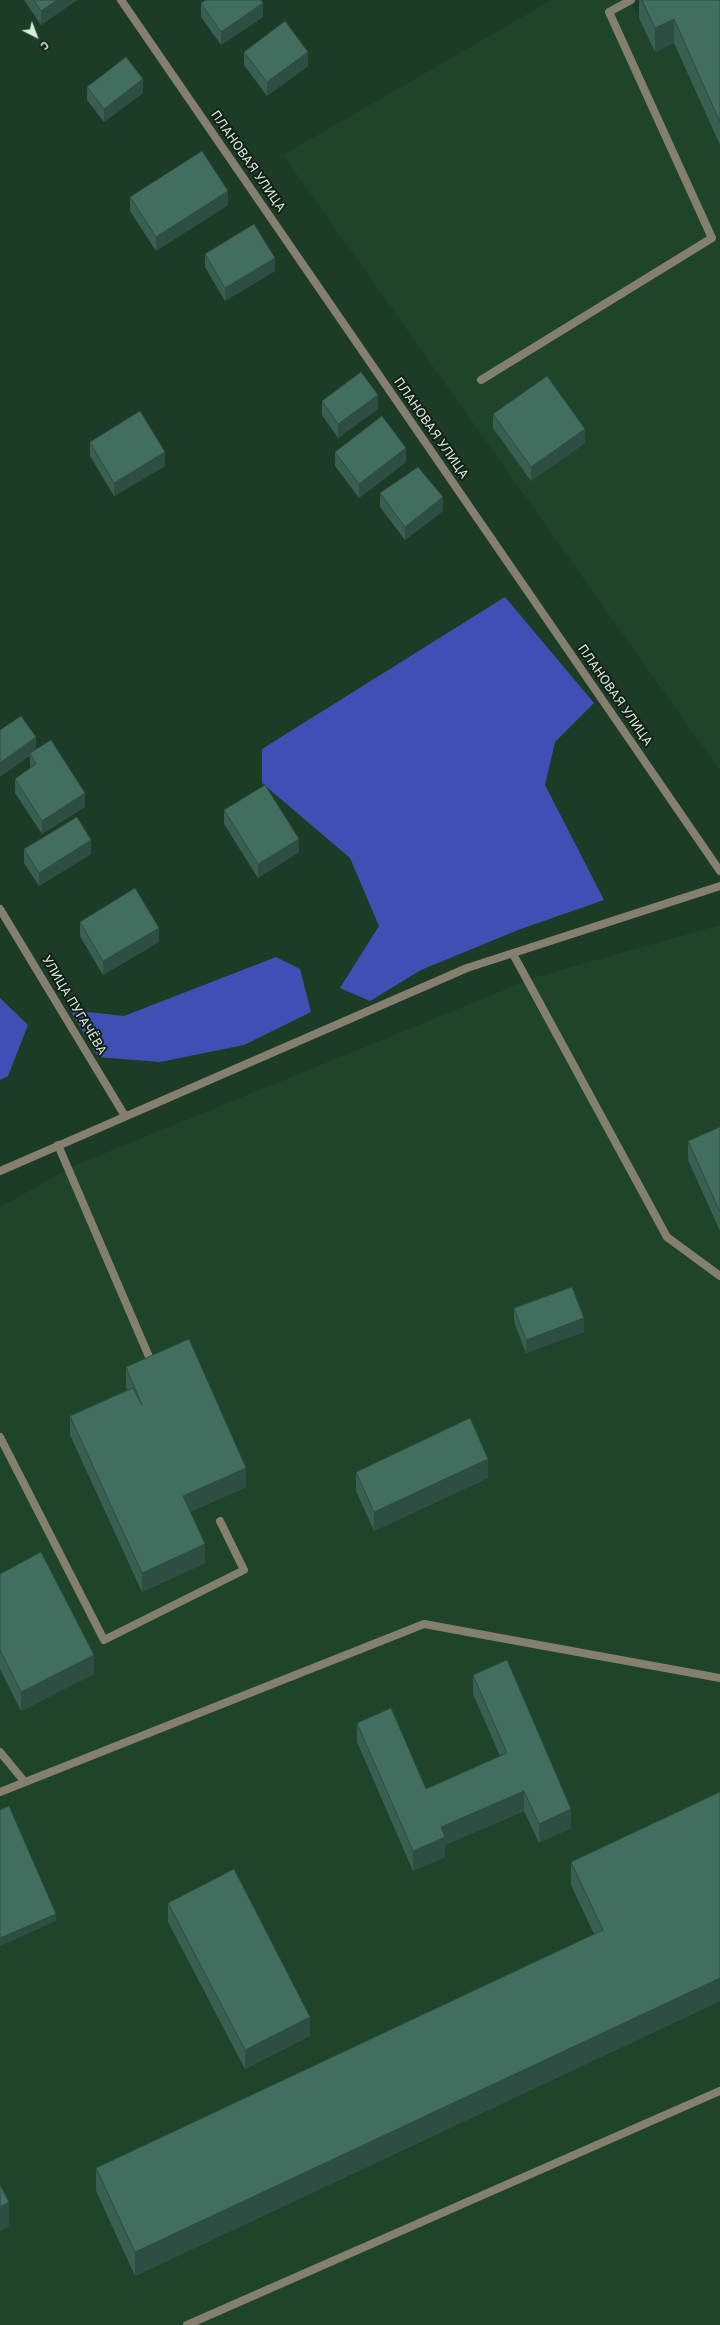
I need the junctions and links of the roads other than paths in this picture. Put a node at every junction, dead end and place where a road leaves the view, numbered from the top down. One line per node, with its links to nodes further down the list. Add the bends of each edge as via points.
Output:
1 (121, 0): 4 (street, ПЛАНОВАЯ УЛИЦА)
2 (631, 0): 3 (street, via 609,12 712,238)
3 (481, 380)
4 (720, 871)
5 (720, 886): 7 (street)
6 (0, 909): 8 (street, УЛИЦА ПУГАЧЁВА)
7 (513, 954): 8 (street, via 468,968); 11 (street, via 667,1237)
8 (125, 1116): 9 (street)
9 (58, 1145): 10 (street); 12 (street)
10 (0, 1171)
11 (720, 1276)
12 (150, 1360)
13 (0, 1437): 14 (street, via 104,1640 244,1570)
14 (220, 1521)
15 (720, 1678): 17 (street, via 424,1624)
16 (0, 1752): 17 (street)
17 (24, 1781): 18 (street)
18 (0, 1792)
19 (720, 2091): 20 (street)
20 (187, 2325)

